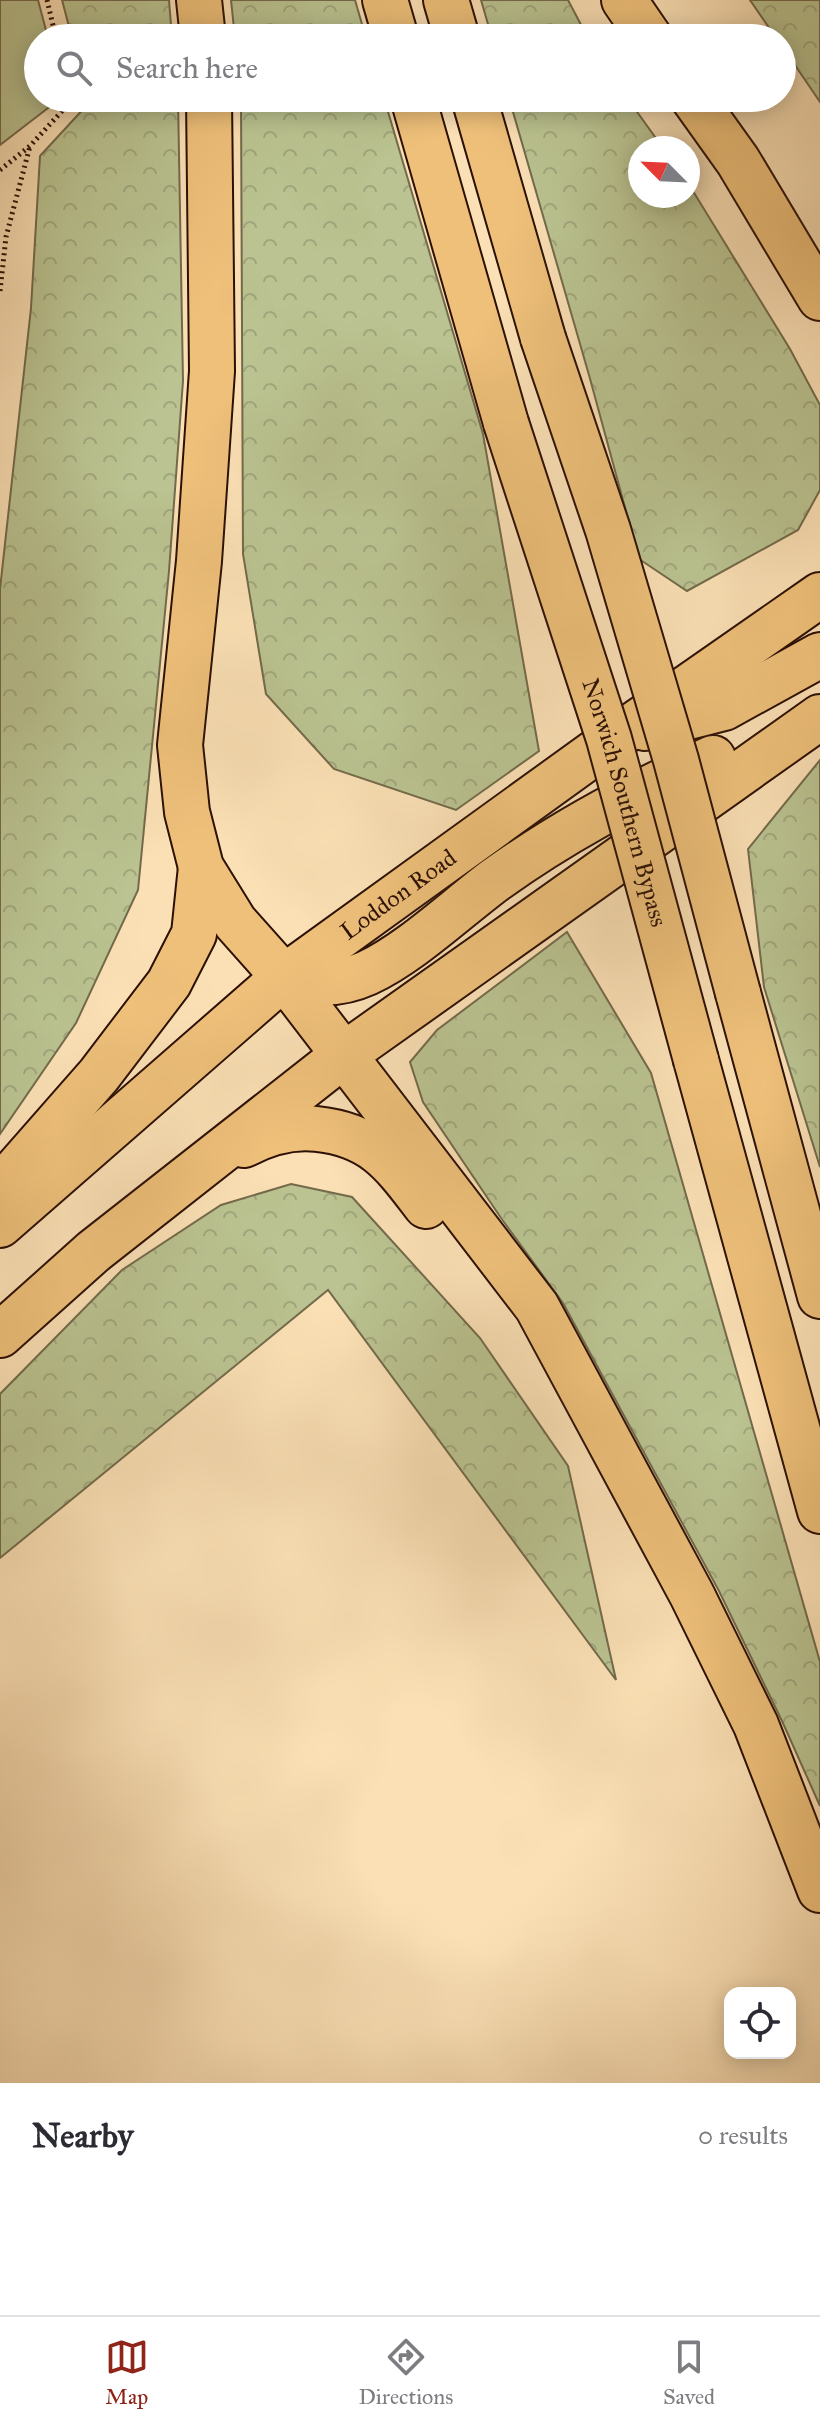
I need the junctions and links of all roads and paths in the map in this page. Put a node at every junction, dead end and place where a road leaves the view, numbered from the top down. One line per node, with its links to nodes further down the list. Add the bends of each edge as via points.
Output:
1 (47, 0): 6 (path)
2 (199, 0): 7 (highway)
3 (385, 0): 8 (highway)
4 (446, 0): 9 (highway)
5 (624, 0): 10 (highway)
6 (53, 24)
7 (202, 24)
8 (392, 24)
9 (453, 24)
10 (640, 24)
11 (61, 112): 16 (path)
12 (209, 112): 27 (highway, via 212,371 180,745 187,812)
13 (417, 112): 36 (highway, Norwich Southern Bypass, bridge, via 506,423 609,739)
14 (478, 112): 33 (highway, bridge, via 676,760)
15 (703, 112): 17 (highway)
16 (30, 146): 18 (path); 20 (path, via 6,237)
17 (738, 161): 19 (highway); 21 (highway)
18 (0, 170)
19 (820, 254)
20 (0, 291)
21 (820, 298)
22 (820, 595): 26 (highway, Loddon Road)
23 (820, 655): 26 (highway, via 724,708)
24 (820, 711): 28 (highway, via 600,812 366,973 325,985)
25 (820, 717): 29 (highway)
26 (619, 735): 28 (highway, Loddon Road)
27 (201, 867): 28 (highway, via 235,922); 31 (highway, via 194,934 169,983 99,1075)
28 (284, 977): 29 (highway); 32 (highway, Loddon Road)
29 (345, 1054): 30 (highway); 35 (highway, via 537,1307)
30 (203, 1166): 34 (highway, via 94,1251); 35 (highway, via 263,1135 301,1127 363,1140 400,1172 515,1325)
31 (0, 1188)
32 (0, 1225)
33 (820, 1296)
34 (0, 1335)
35 (596, 1416): 37 (highway, via 756,1725)
36 (820, 1511)
37 (820, 1890)

